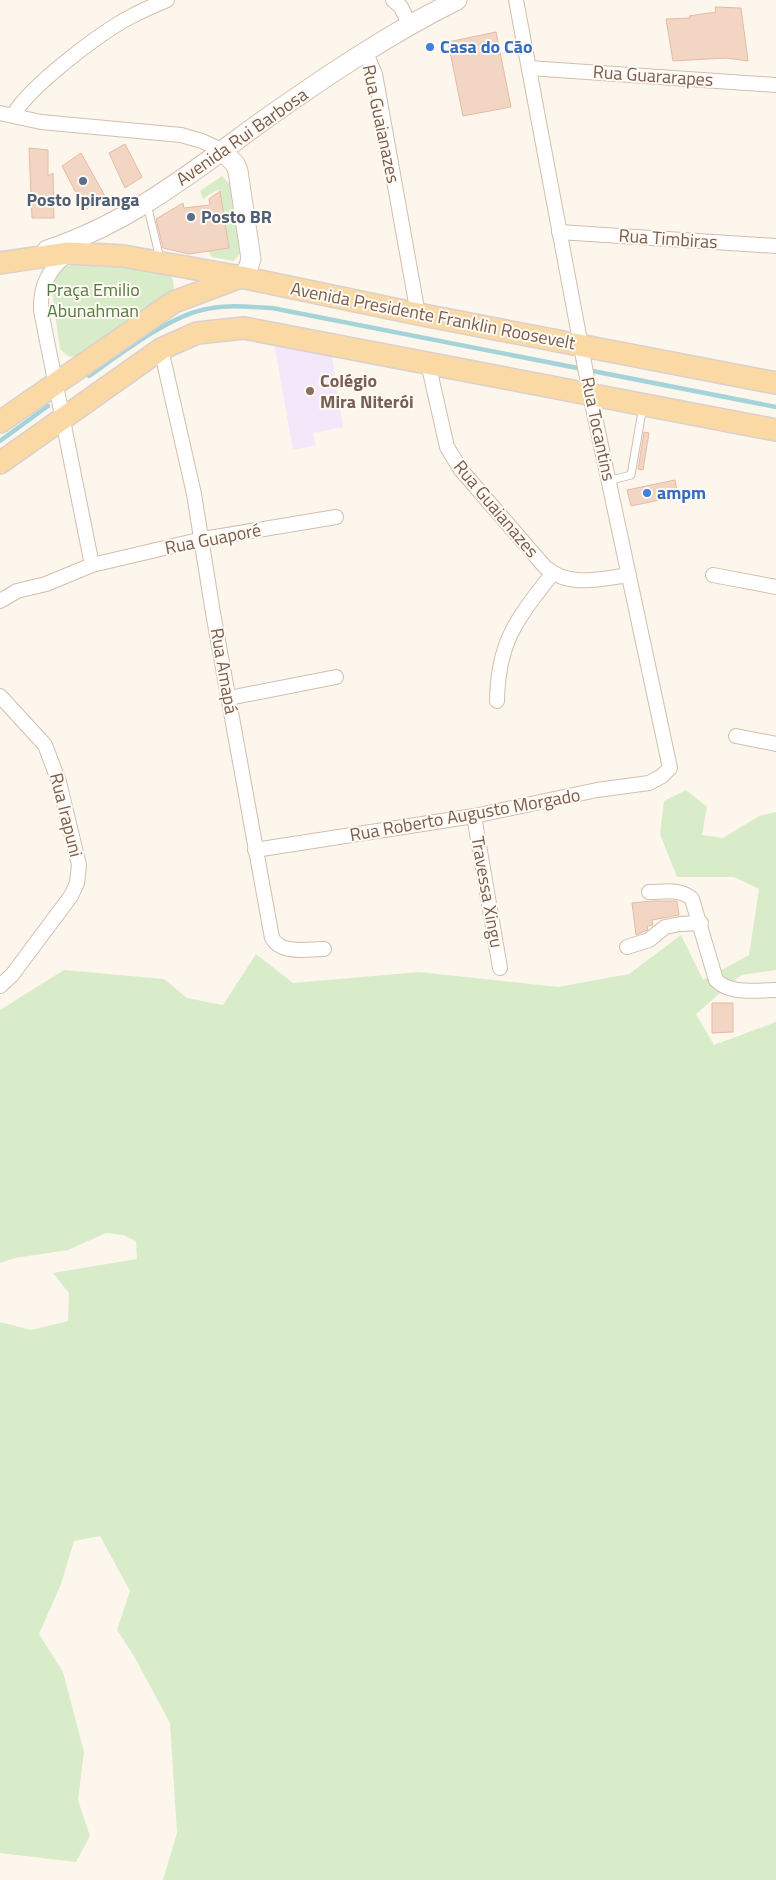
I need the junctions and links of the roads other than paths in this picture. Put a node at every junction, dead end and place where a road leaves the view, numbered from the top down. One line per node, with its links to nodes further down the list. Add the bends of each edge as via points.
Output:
1 (167, 0): 9 (street, via 130,17 75,55)
2 (393, 0): 5 (street)
3 (457, 0): 5 (main road, Avenida Rui Barbosa)
4 (516, 0): 7 (street, Rua Tocantins)
5 (409, 24): 6 (main road, Avenida Rui Barbosa)
6 (364, 52): 10 (main road, Avenida Rui Barbosa); 19 (street, Rua Guaianazes, via 375,74)
7 (530, 68): 8 (street, Rua Guararapes); 12 (street, Rua Tocantins)
8 (776, 85)
9 (7, 113): 10 (street, via 41,122 181,135)
10 (223, 151): 11 (main road, Avenida Rui Barbosa); 17 (main road, via 238,172 251,259)
11 (147, 204): 15 (main road, Avenida Rui Barbosa, via 87,236); 16 (lane)
12 (559, 232): 13 (street, Rua Timbiras); 21 (street, Rua Tocantins)
13 (776, 246)
14 (78, 254): 15 (main road, Avenida Rui Barbosa); 16 (main road, Avenida Presidente Franklin Roosevelt); 24 (street, via 53,266 40,296)
15 (10, 261)
16 (161, 262): 17 (main road, Avenida Presidente Franklin Roosevelt); 18 (main road, via 178,278 179,292)
17 (241, 277): 18 (main road); 19 (main road, Avenida Presidente Franklin Roosevelt)
18 (174, 302): 24 (main road)
19 (418, 314): 21 (main road, Avenida Presidente Franklin Roosevelt)
20 (161, 348): 22 (main road, via 197,333 244,328); 23 (main road); 34 (street, Rua Amapá)
21 (582, 352): 25 (main road, Avenida Presidente Franklin Roosevelt); 26 (street, Rua Tocantins)
22 (428, 363): 26 (main road); 36 (street, Rua Guaianazes, via 448,447 461,470)
23 (115, 382): 24 (main road, via 90,386); 28 (main road)
24 (56, 383): 28 (street); 29 (main road)
25 (776, 383)
26 (588, 386): 27 (main road); 32 (street, Rua Tocantins)
27 (644, 404): 30 (main road); 32 (lane, via 632,476)
28 (62, 421): 31 (main road); 35 (street)
29 (0, 422)
30 (776, 430)
31 (0, 463)
32 (608, 481): 37 (street, Rua Tocantins)
33 (336, 517): 34 (street, Rua Guaporé)
34 (203, 539): 35 (street, Rua Guaporé); 43 (street, Rua Amapá)
35 (92, 565): 40 (street, Rua Guaporé, via 46,584 17,591)
36 (552, 574): 37 (street, Rua Guaianazes, via 579,581); 44 (street, via 519,617 508,640 498,678)
37 (629, 575): 47 (street, Rua Tocantins)
38 (713, 575): 39 (street)
39 (776, 587)
40 (0, 601)
41 (336, 677): 43 (street)
42 (0, 696): 55 (street, Rua Irapuni, via 46,745 59,782 79,865 77,883 71,896 12,975)
43 (229, 698): 49 (street, Rua Amapá)
44 (497, 702)
45 (736, 736): 46 (street)
46 (776, 744)
47 (670, 768): 48 (street, Rua Roberto Augusto Morgado, via 649,783 597,790)
48 (474, 816): 49 (street, Rua Roberto Augusto Morgado); 54 (street, Travessa Xingu)
49 (255, 850): 53 (street, Rua Amapá, via 275,944 286,949)
50 (649, 892): 51 (street, via 686,894 692,899)
51 (701, 923): 52 (street, via 665,927 649,940); 56 (street, via 716,980 722,987)
52 (627, 947)
53 (324, 949)
54 (500, 968)
55 (0, 986)
56 (776, 990)

